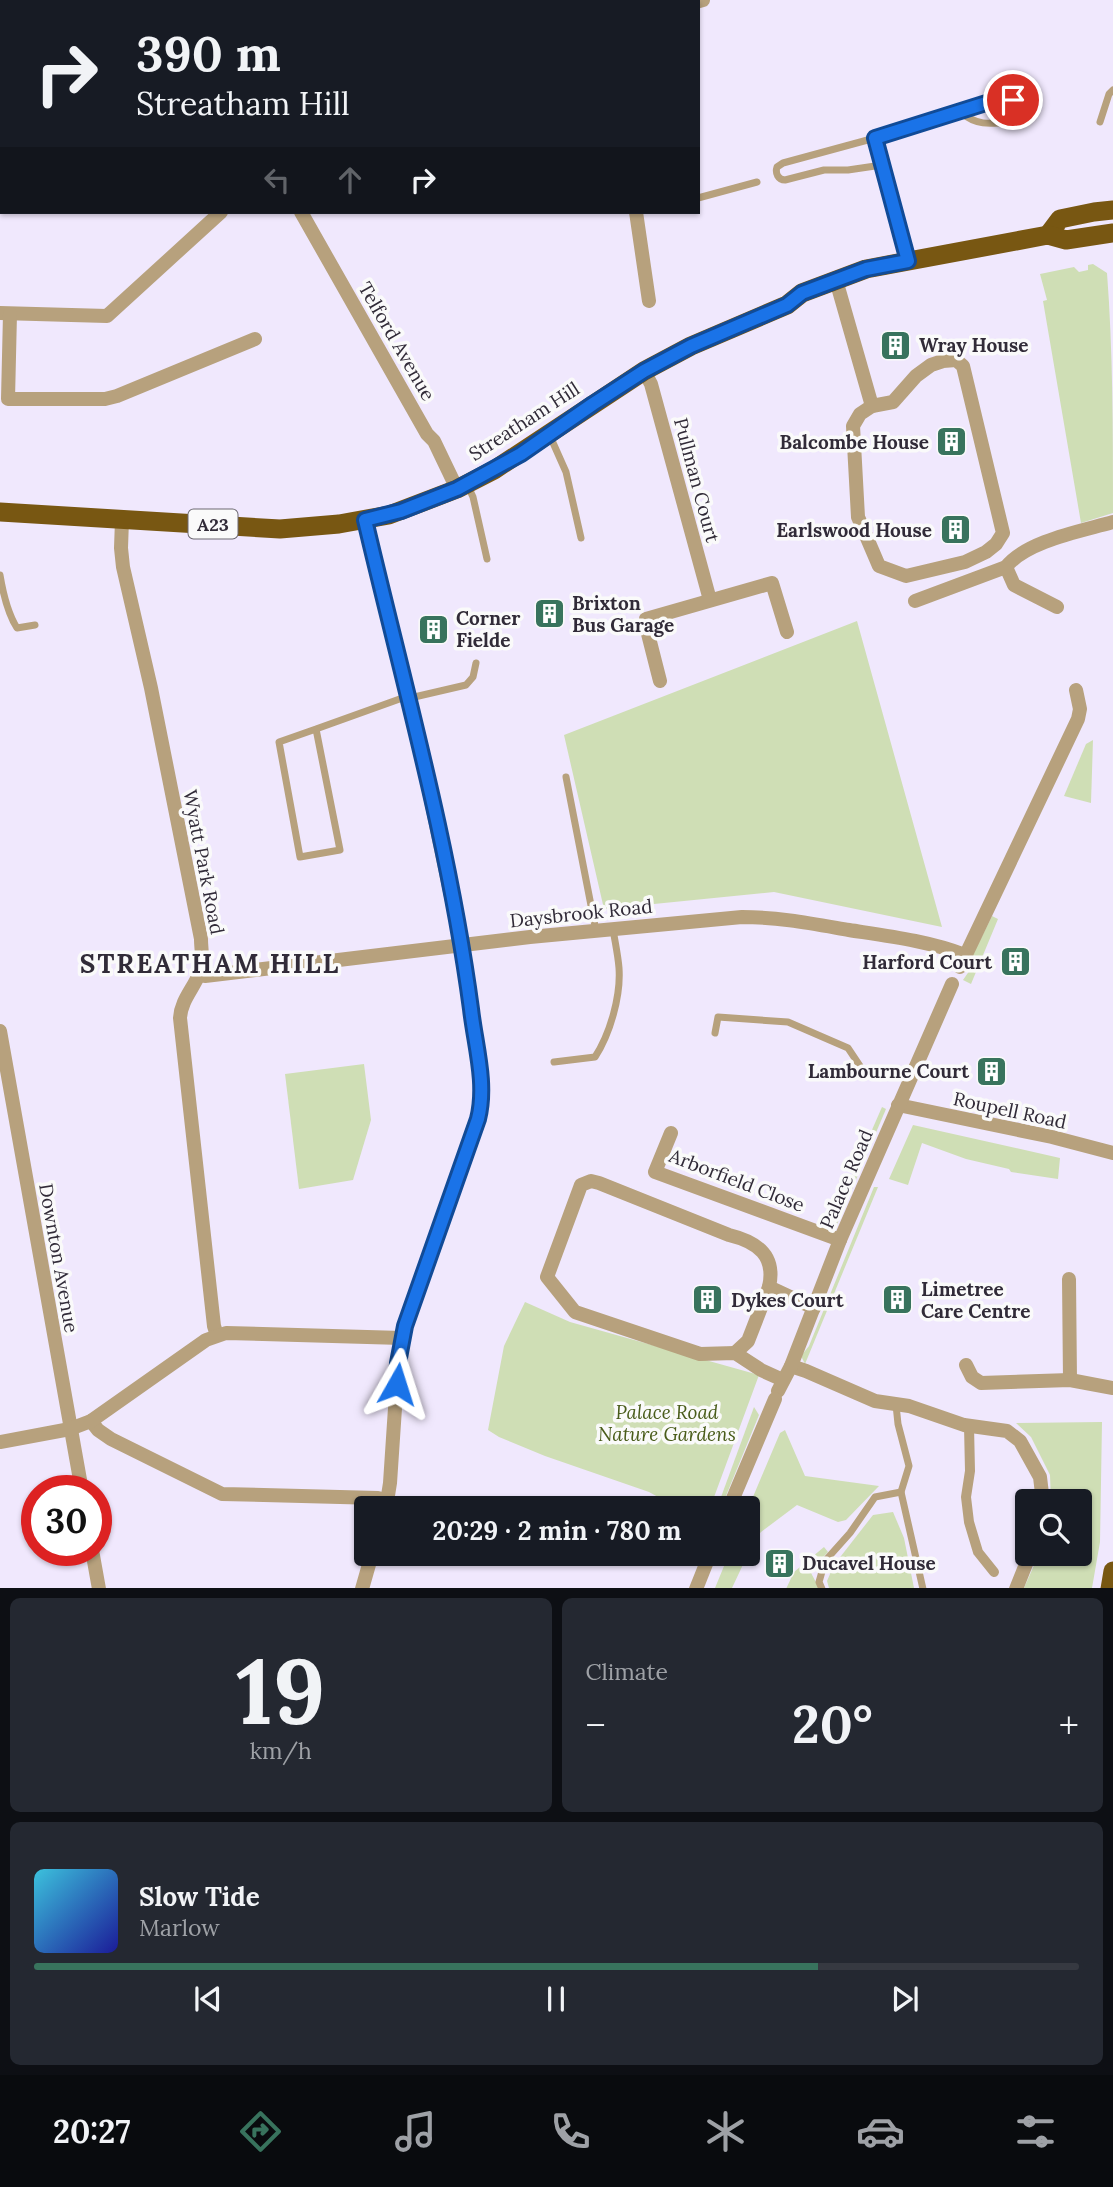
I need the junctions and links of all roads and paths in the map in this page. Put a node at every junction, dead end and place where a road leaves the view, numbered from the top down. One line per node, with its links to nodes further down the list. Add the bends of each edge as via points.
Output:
1 (1113, 90): 3 (lane)
2 (960, 113): 2 (lane, via 1006,97 1013,100 1017,114 1011,122 985,124); 4 (lane)
3 (1100, 122)
4 (875, 138): 5 (lane); 5 (lane, via 783,163 777,167 777,175 785,180 824,170)
5 (882, 165): 14 (street)
6 (757, 182): 7 (lane)
7 (700, 197)
8 (1113, 210): 13 (highway, Streatham Hill / A23, via 1060,219)
9 (219, 214): 17 (street, via 107,316)
10 (302, 214): 22 (street, Telford Avenue)
11 (638, 214): 16 (street)
12 (1113, 233): 13 (highway, Streatham Hill / A23, via 1066,240)
13 (1048, 235): 14 (highway, Streatham Hill / A23)
14 (908, 261): 15 (highway, Streatham Hill / A23)
15 (836, 280): 19 (highway, Streatham Hill / A23); 20 (street)
16 (649, 301)
17 (5, 314): 18 (street, via 8,399 105,399)
18 (255, 339)
19 (644, 371): 21 (highway, Streatham Hill / A23); 31 (street, Pullman Court)
20 (872, 406): 20 (street, via 853,426 858,517 879,566 906,576 965,562 996,544 1003,533 964,366 956,360 931,365 893,402)
21 (549, 434): 22 (highway, Streatham Hill / A23); 27 (lane, via 566,472)
22 (462, 487): 25 (highway, Streatham Hill / A23); 28 (lane, via 473,497)
23 (0, 512): 24 (highway, Streatham Hill / A23)
24 (122, 520): 25 (highway, Streatham Hill / A23, via 281,529); 45 (street, Wyatt Park Road, via 121,557 201,939)
25 (365, 520): 39 (street)
26 (1113, 522): 29 (street, via 1029,548)
27 (581, 538)
28 (487, 559)
29 (1006, 567): 32 (street); 33 (street, via 1014,585)
30 (0, 575): 34 (lane, via 17,628)
31 (710, 600): 35 (street, via 772,583); 37 (street, via 646,619)
32 (915, 601)
33 (1057, 607)
34 (35, 625)
35 (787, 632)
36 (476, 663): 39 (lane, via 466,685)
37 (660, 681)
38 (1076, 690): 42 (street, Daysbrook Road, via 1082,719 963,961 890,937 770,917)
39 (410, 697): 40 (lane); 44 (street)
40 (316, 729): 40 (lane, via 279,743 300,857 340,850)
41 (566, 777): 43 (lane)
42 (613, 929): 43 (street, Daysbrook Road); 49 (lane, via 619,989 606,1041 595,1057)
43 (597, 931): 44 (street, Daysbrook Road)
44 (461, 945): 45 (street, Daysbrook Road, via 205,976); 59 (street, via 481,1107)
45 (200, 973): 58 (street, Wyatt Park Road, via 180,1018)
46 (952, 984): 51 (street, Palace Road)
47 (715, 1034): 50 (lane, via 718,1017 788,1022 848,1048)
48 (1, 1037): 69 (street, Downton Avenue)
49 (555, 1062)
50 (860, 1066)
51 (898, 1105): 53 (street, Roupell Road); 54 (street, Palace Road)
52 (671, 1133): 54 (street, Arborfield Close, via 655,1172)
53 (1113, 1153)
54 (840, 1240): 57 (street, Palace Road)
55 (1069, 1279): 63 (street)
56 (769, 1287): 57 (street); 60 (street, via 748,1341); 60 (street, via 768,1256 745,1239 599,1183 581,1185 547,1277 575,1312 700,1354)
57 (814, 1308): 62 (street, Palace Road)
58 (217, 1335): 59 (street); 67 (street)
59 (402, 1338): 74 (street)
60 (735, 1353): 65 (street, via 761,1370)
61 (966, 1365): 63 (street, via 981,1383)
62 (791, 1366): 65 (street, Palace Road); 66 (street, via 875,1401)
63 (1070, 1380): 64 (street)
64 (1113, 1388)
65 (779, 1390): 75 (street, Palace Road)
66 (896, 1404): 68 (street); 73 (lane, via 909,1466)
67 (91, 1421): 69 (street); 76 (street, via 111,1439 222,1494)
68 (970, 1426): 72 (street, via 1007,1431 1020,1441 1040,1477); 82 (street, via 969,1522 978,1552)
69 (70, 1429): 70 (street); 71 (street, Downton Avenue)
70 (0, 1442)
71 (79, 1475)
72 (1041, 1489)
73 (901, 1492): 86 (lane, via 875,1497 825,1561 819,1582); 87 (lane)
74 (387, 1496)
75 (734, 1496)
76 (354, 1497)
77 (95, 1566): 83 (street)
78 (368, 1566): 84 (street)
79 (705, 1566): 85 (street)
80 (1025, 1566): 88 (street)
81 (1113, 1571): 89 (highway)
82 (993, 1572)
83 (99, 1588)
84 (362, 1588)
85 (696, 1588)
86 (822, 1588)
87 (923, 1588)
88 (1016, 1588)
89 (1110, 1588)

